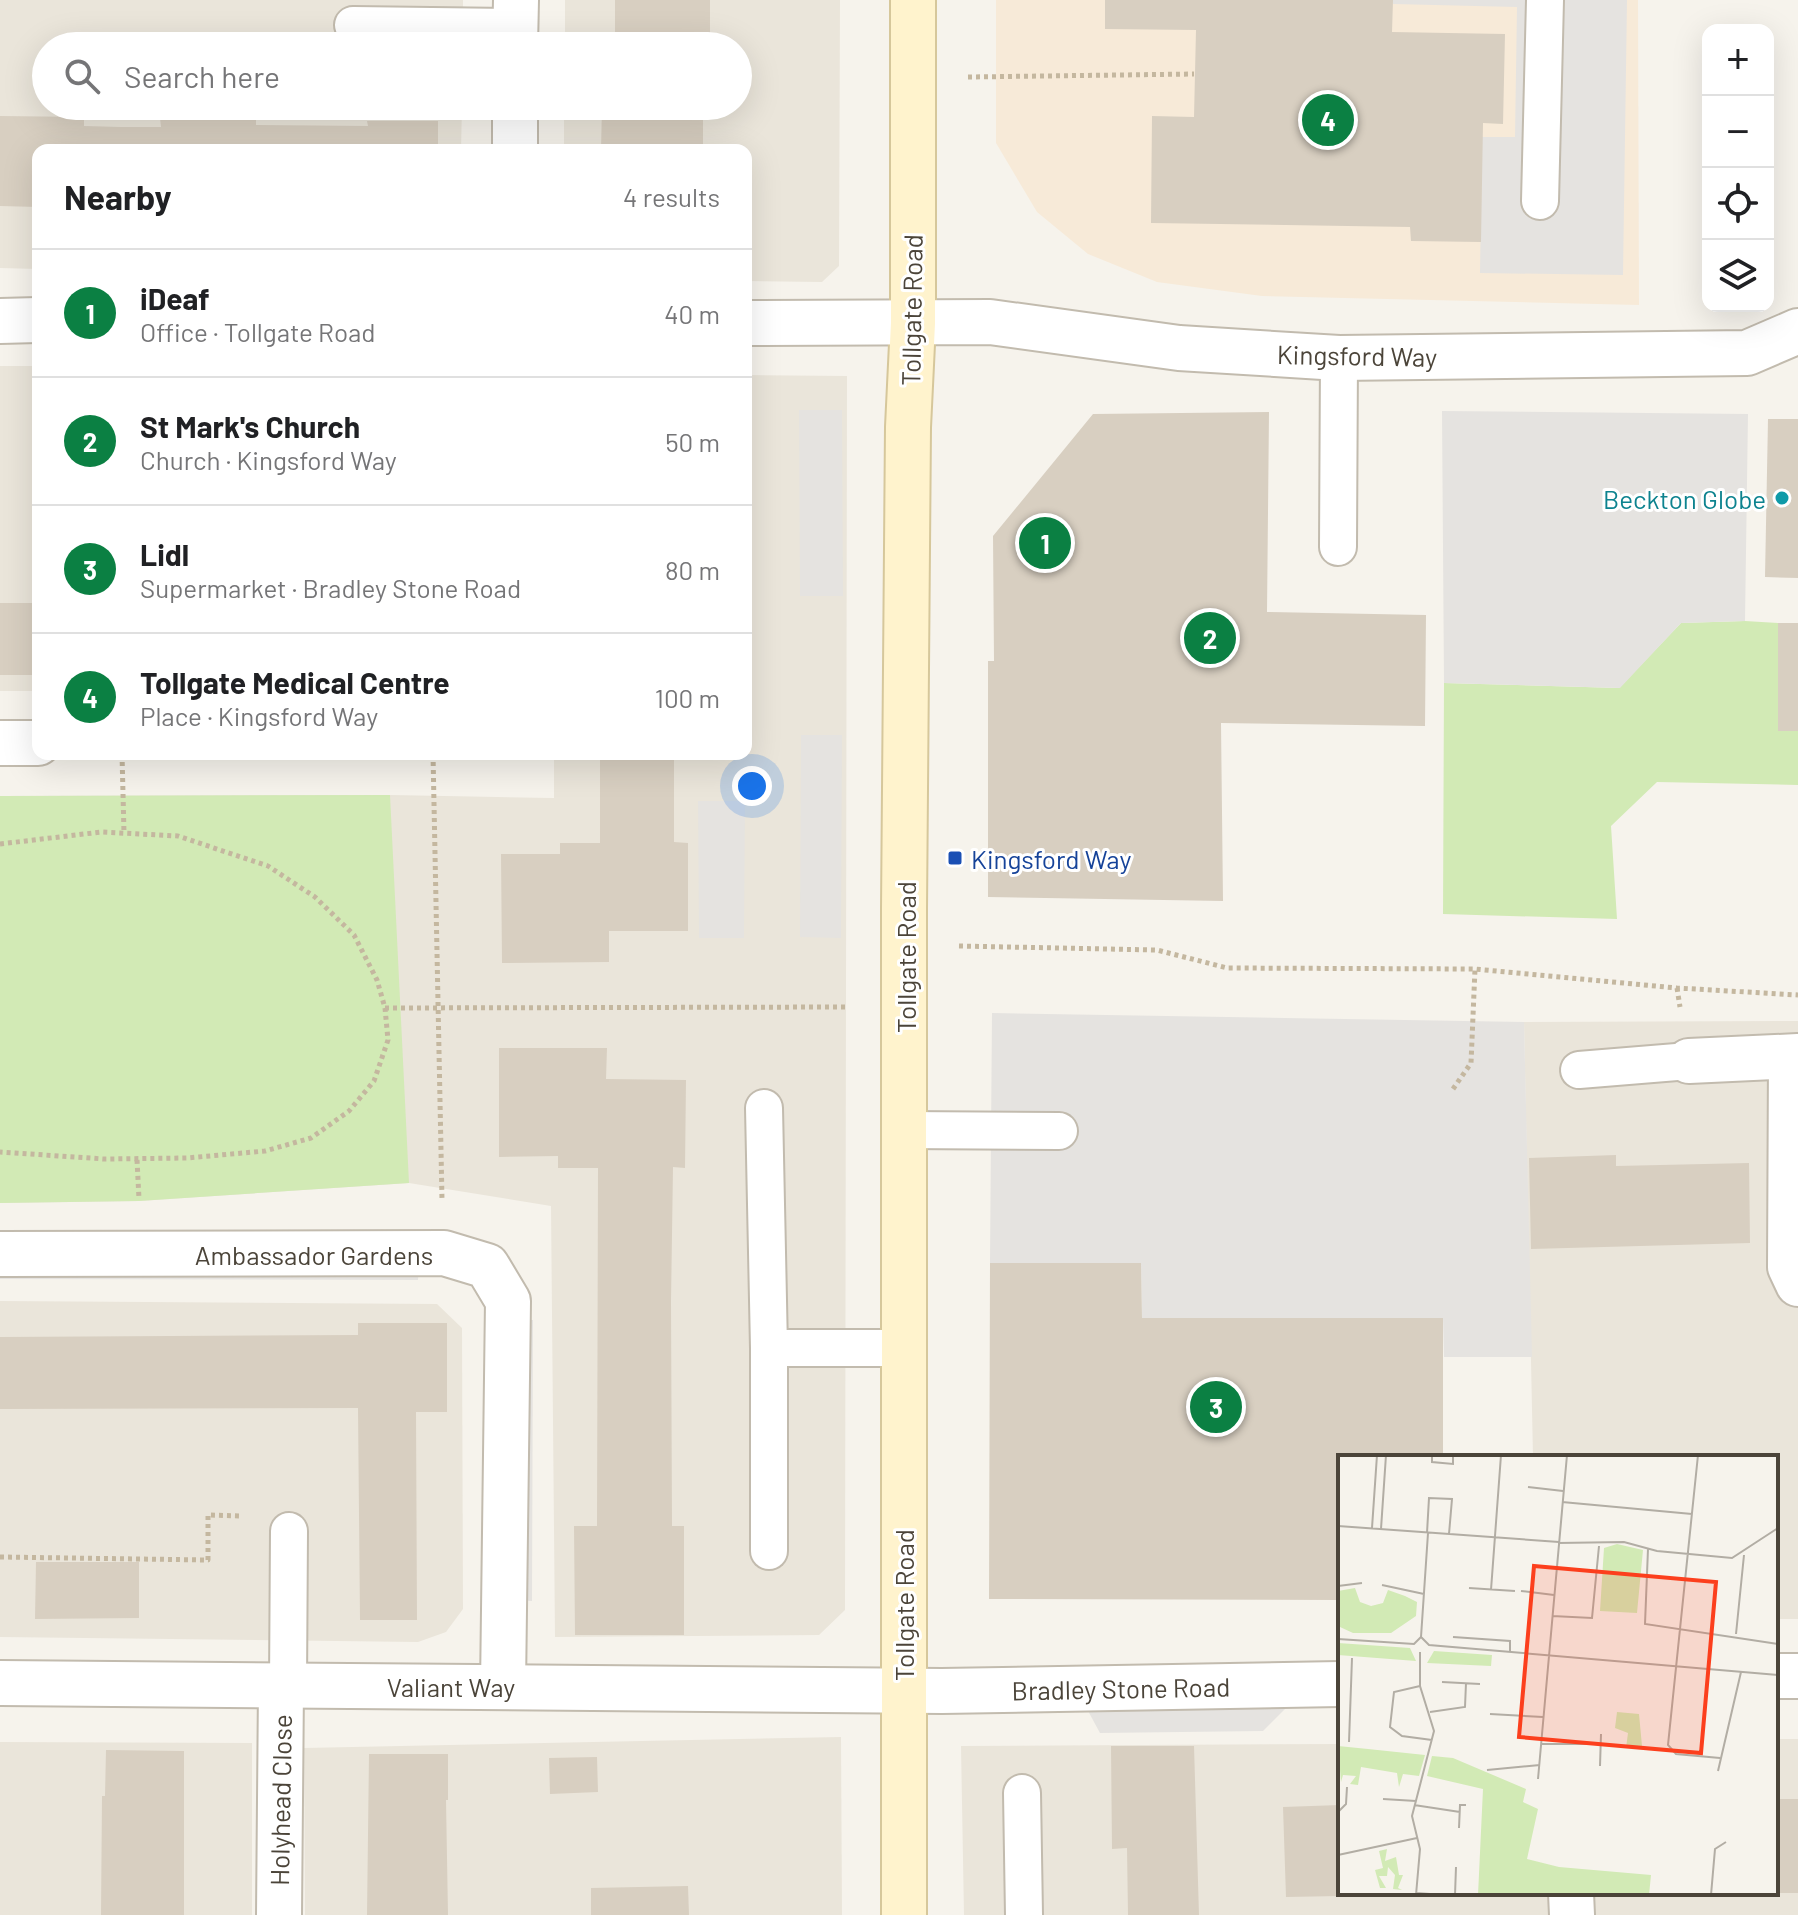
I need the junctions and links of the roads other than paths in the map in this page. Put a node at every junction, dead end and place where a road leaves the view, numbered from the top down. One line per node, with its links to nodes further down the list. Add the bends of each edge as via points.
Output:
1 (913, 0): 11 (street, Tollgate Road)
2 (1545, 0): 7 (lane)
3 (516, 24): 4 (lane)
4 (353, 25)
5 (515, 120): 6 (street)
6 (515, 144)
7 (1540, 201)
8 (32, 320): 9 (street)
9 (0, 321)
10 (752, 323): 11 (street, Kingsford Way)
11 (913, 323): 13 (street, Kingsford Way, via 990,322 1179,348); 21 (street, Tollgate Road)
12 (1798, 331): 13 (street, Kingsford Way, via 1747,353)
13 (1339, 358): 14 (lane)
14 (1338, 547)
15 (0, 743): 16 (street)
16 (32, 743)
17 (1794, 1056): 18 (street); 24 (street, via 1790,1267)
18 (1689, 1061): 19 (lane)
19 (1579, 1070)
20 (764, 1108): 25 (lane)
21 (904, 1130): 22 (lane); 26 (street, Tollgate Road)
22 (1059, 1131)
23 (0, 1254): 32 (street, Ambassador Gardens, via 444,1253 487,1266 508,1301)
24 (1798, 1284)
25 (769, 1348): 26 (lane); 28 (lane)
26 (904, 1348): 33 (street, Tollgate Road)
27 (289, 1531): 31 (lane)
28 (769, 1551)
29 (0, 1683): 31 (street, Valiant Way)
30 (1338, 1684): 33 (street, Bradley Stone Road)
31 (284, 1685): 32 (street, Valiant Way); 36 (street, Holyhead Close)
32 (503, 1687): 33 (street, Valiant Way)
33 (903, 1689): 37 (street, Tollgate Road)
34 (1022, 1793): 38 (lane)
35 (1571, 1895): 39 (street)
36 (279, 1915)
37 (904, 1915)
38 (1024, 1915)
39 (1572, 1915)

